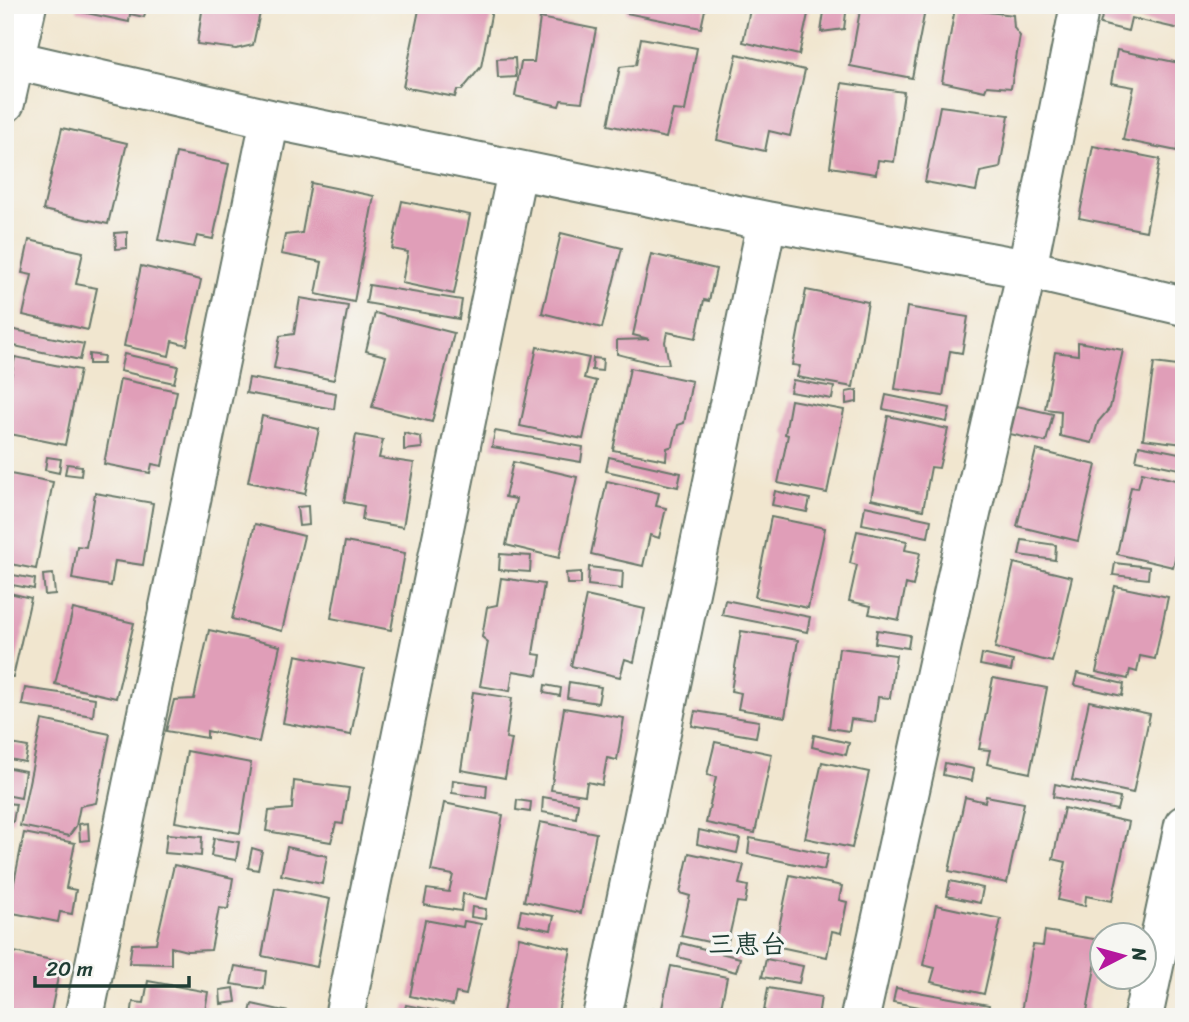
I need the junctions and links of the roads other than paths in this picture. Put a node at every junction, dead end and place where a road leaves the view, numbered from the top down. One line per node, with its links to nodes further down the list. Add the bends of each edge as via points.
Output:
1 (27, 5): 3 (street)
2 (1080, 5): 8 (street)
3 (10, 59): 4 (street); 5 (street)
4 (5, 103)
5 (270, 119): 6 (street); 11 (street)
6 (517, 171): 7 (street); 12 (street)
7 (767, 221): 8 (street); 13 (street)
8 (1027, 269): 9 (street); 14 (street)
9 (1184, 306)
10 (1184, 825): 15 (street)
11 (84, 1017)
12 (344, 1017)
13 (602, 1017)
14 (860, 1017)
15 (1143, 1017)

